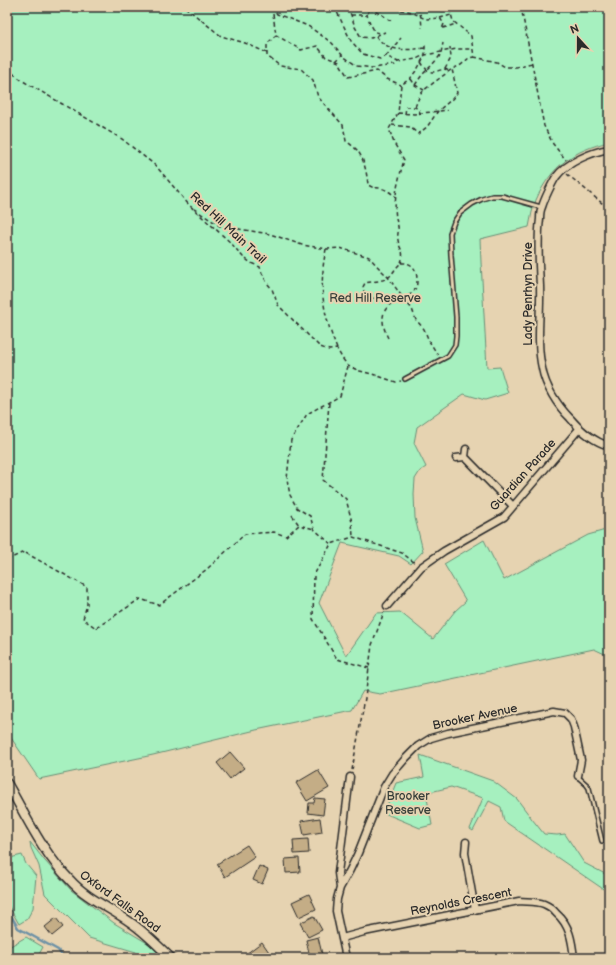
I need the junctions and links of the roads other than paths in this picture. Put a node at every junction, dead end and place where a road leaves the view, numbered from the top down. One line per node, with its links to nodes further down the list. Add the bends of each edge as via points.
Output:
1 (609, 149): 2 (street, Lady Penrhyn Drive, via 581,157 569,165 557,176)
2 (541, 207): 3 (lane, via 502,196 492,196 472,204 460,213 450,233 456,317 455,345 448,356); 4 (street, Lady Penrhyn Drive, via 539,336 542,369 547,385 561,409)
3 (405, 379)
4 (579, 429): 5 (street, Lady Penrhyn Drive); 9 (street, Guardian Parade)
5 (609, 446)
6 (466, 449): 7 (street)
7 (465, 457): 8 (street); 9 (street)
8 (456, 458)
9 (513, 506): 10 (street, Guardian Parade, via 504,517 421,567)
10 (387, 606)
11 (578, 776): 14 (lane, Brooker Avenue, via 589,788); 16 (street, Brooker Avenue, via 581,760 571,719 565,713 554,712 431,738 406,758 384,787 358,853)
12 (350, 777): 16 (street, Brooker Avenue, via 338,873)
13 (7, 783): 19 (street, Oxford Falls Road, via 53,862 70,881 131,922)
14 (602, 841)
15 (466, 842): 17 (street, via 465,853)
16 (340, 888): 18 (street, Brooker Avenue, via 336,911)
17 (475, 910): 18 (street, Reynolds Crescent); 21 (street, Reynolds Crescent, via 519,901 544,904 552,908 568,928)
18 (342, 938): 20 (street, Brooker Avenue)
19 (171, 958)
20 (346, 958)
21 (574, 958)

